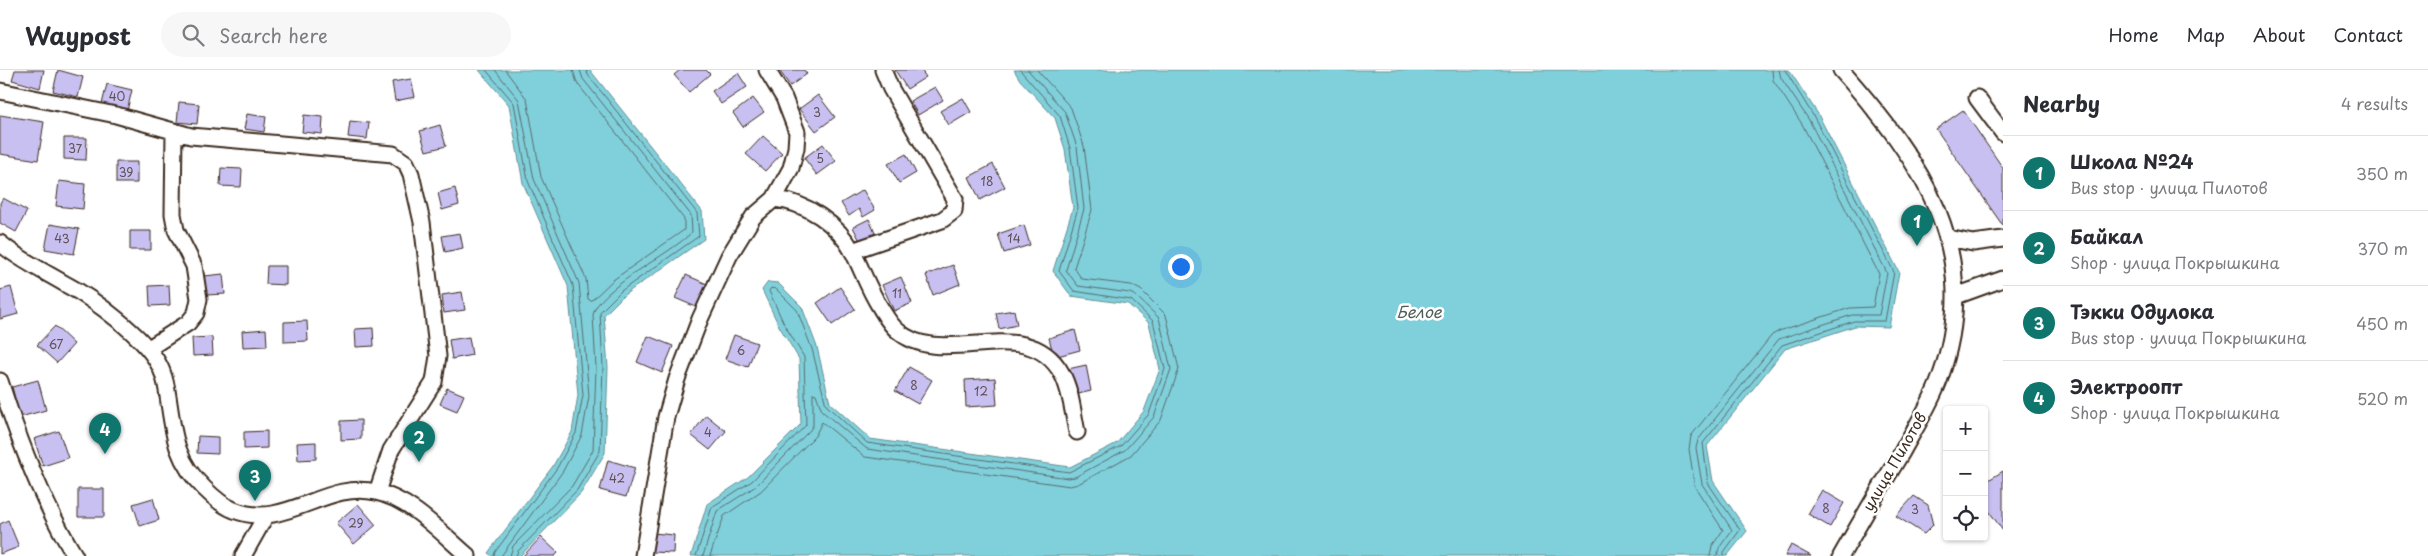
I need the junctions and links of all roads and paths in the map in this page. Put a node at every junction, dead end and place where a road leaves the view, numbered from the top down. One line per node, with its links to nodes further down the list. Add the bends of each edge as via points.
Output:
1 (768, 70): 8 (street, via 784,98 796,132 796,148 790,168)
2 (883, 70): 12 (street, via 955,199 954,211 942,220)
3 (1841, 70): 9 (street, улица Пилотов, via 1906,150 1935,200)
4 (0, 91): 6 (street, via 116,115)
5 (1977, 98): 7 (street)
6 (174, 132): 15 (street, via 173,214 176,230 194,266 198,299 196,313 188,323); 18 (street, via 393,154 406,163 422,222 438,356 434,382 391,450)
7 (2003, 133)
8 (774, 199): 12 (street, via 789,200 808,208 836,231); 23 (street, via 753,217 728,256 677,379 666,417)
9 (1948, 238): 10 (street, via 1973,244); 14 (street, улица Пилотов)
10 (2003, 239)
11 (3, 250): 15 (street, via 68,285)
12 (852, 251): 17 (street, via 887,318 897,331 912,341 934,346 1014,343 1038,350 1062,374)
13 (2003, 279): 14 (street)
14 (1956, 296): 24 (street, улица Пилотов, via 1950,342 1940,379 1918,424)
15 (149, 348): 19 (street, via 166,385 175,442 183,463 212,496 234,510)
16 (0, 381): 20 (street, via 16,432 59,530)
17 (1077, 432)
18 (378, 492): 19 (street, via 362,489 334,493); 22 (street, via 396,499 426,520)
19 (265, 517): 21 (street)
20 (75, 556)
21 (243, 556)
22 (468, 556)
23 (643, 556)
24 (1841, 556)

